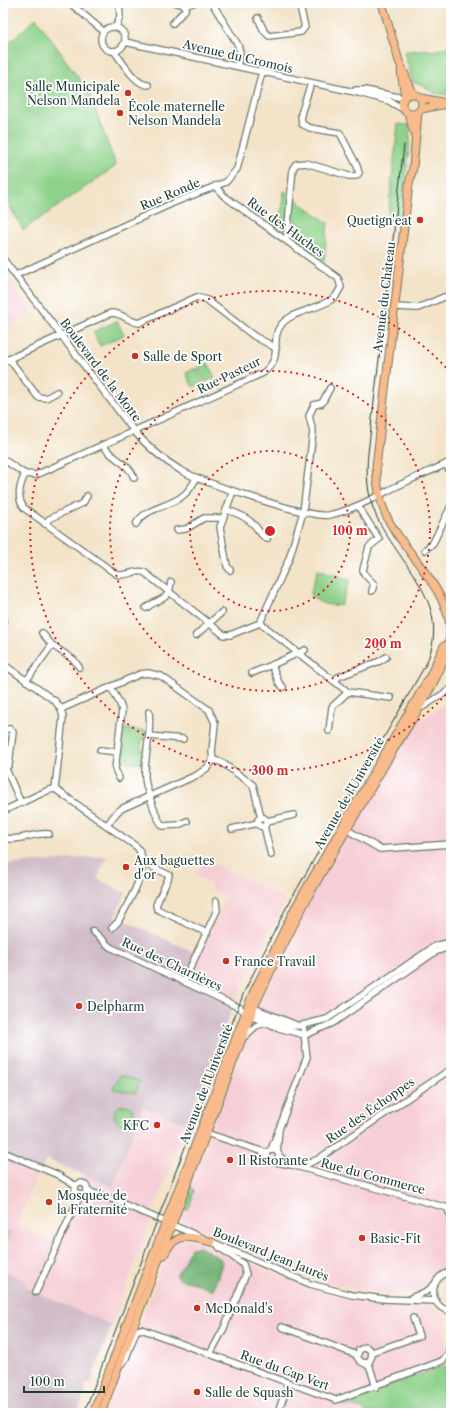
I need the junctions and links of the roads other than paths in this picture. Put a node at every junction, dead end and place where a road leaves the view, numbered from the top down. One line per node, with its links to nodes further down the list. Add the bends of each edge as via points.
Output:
1 (70, 3): 12 (street)
2 (119, 3): 11 (street, via 120,16)
3 (177, 3): 8 (street)
4 (193, 3): 8 (street)
5 (212, 3): 15 (street, via 238,45 240,52)
6 (300, 3): 9 (street, via 305,25 301,32 271,37 264,31)
7 (382, 3): 20 (main road)
8 (186, 5): 10 (street, via 185,10)
9 (258, 18)
10 (173, 23)
11 (116, 27): 12 (street, via 109,27); 13 (street, via 123,32)
12 (103, 31): 14 (street, via 100,39 103,46)
13 (125, 42): 14 (street, via 121,48); 15 (street, Avenue du Cromois)
14 (114, 51): 18 (street, via 131,74 143,85)
15 (237, 66): 16 (street, Avenue du Cromois)
16 (262, 72): 17 (street, Avenue du Cromois); 27 (street, Rue Ronde, via 237,169 226,182)
17 (311, 83): 19 (street, Avenue du Cromois); 28 (street, via 301,114 302,124 310,128 340,133 358,166 359,173 356,176 349,176 301,162 296,164 293,168)
18 (148, 85)
19 (346, 90): 20 (street, Avenue du Cromois); 23 (street, Avenue du Cromois, via 389,101)
20 (407, 96): 21 (main road); 23 (main road)
21 (421, 98): 22 (main road); 24 (main road)
22 (450, 103): 24 (main road)
23 (403, 108): 25 (main road)
24 (419, 111): 25 (main road); 26 (main road, Avenue du Château, via 414,168)
25 (409, 114): 26 (main road, via 413,134)
26 (409, 180): 33 (main road, Avenue du Château)
27 (215, 186): 28 (street, Rue des Huches, via 224,196); 30 (street, Rue Ronde)
28 (285, 239): 31 (street, Rue des Huches, via 338,278)
29 (3, 259): 30 (street, Boulevard de la Motte)
30 (16, 275): 34 (street, Boulevard de la Motte)
31 (341, 287): 35 (street, Rue Pasteur, via 332,300 283,323 278,332)
32 (451, 296): 33 (street, via 418,308)
33 (394, 307): 50 (main road, Avenue du Château, via 376,456)
34 (61, 336): 35 (street, via 110,313 119,313 133,322 145,321 198,297 207,300 254,336); 36 (street); 40 (street, Boulevard de la Motte)
35 (276, 348): 40 (street, Rue Pasteur, via 272,366 263,373)
36 (9, 359): 37 (street); 39 (street, via 38,397 46,398)
37 (3, 362)
38 (330, 388): 54 (street, via 322,403 314,405 309,416 312,432)
39 (57, 392)
40 (134, 431): 41 (street, Rue Pasteur); 47 (street, Boulevard de la Motte, via 165,461)
41 (103, 445): 44 (street, Rue Pasteur, via 36,475); 46 (street, via 107,452 130,470)
42 (3, 459): 44 (street)
43 (449, 463): 45 (street); 50 (street, Boulevard de la Motte)
44 (26, 474): 56 (street, via 20,491 21,504)
45 (451, 474)
46 (134, 478)
47 (196, 478): 48 (street, Boulevard de la Motte); 57 (street, via 183,497 141,517)
48 (232, 491): 53 (street); 54 (street, Boulevard de la Motte)
49 (87, 496): 56 (street, via 83,503 49,519)
50 (380, 497): 51 (street, Boulevard de la Motte); 66 (main road, Avenue du Château, via 390,523 434,587)
51 (358, 506): 54 (street, Boulevard de la Motte, via 328,516); 63 (street, via 379,539 369,547 363,570 374,584)
52 (451, 506): 60 (street, via 433,543)
53 (227, 510): 55 (street); 59 (street, via 245,517)
54 (303, 512): 69 (street, via 289,559)
55 (223, 518): 58 (street, via 204,518 186,529); 61 (street, via 220,533)
56 (45, 524): 64 (street, via 116,574 123,576 142,571)
57 (136, 524)
58 (177, 530)
59 (267, 539)
60 (425, 550)
61 (230, 570)
62 (171, 582): 64 (street)
63 (372, 591)
64 (170, 592): 65 (street, via 165,598); 70 (street)
65 (146, 608)
66 (445, 608): 90 (main road, Avenue de l'Université, via 450,630 446,652); 111 (main road, Avenue de l'Université, via 446,632 438,662)
67 (222, 612): 70 (street)
68 (3, 613): 71 (street)
69 (260, 623): 70 (street, via 229,636); 76 (street)
70 (210, 624): 73 (street)
71 (3, 625)
72 (42, 633): 74 (street)
73 (196, 636)
74 (52, 645): 80 (street, via 74,660); 82 (street)
75 (305, 650): 76 (street)
76 (298, 654): 79 (street); 83 (street)
77 (386, 657): 83 (street, via 338,677)
78 (3, 664): 82 (street)
79 (272, 665): 81 (street); 85 (street)
80 (79, 667)
81 (252, 673)
82 (26, 681): 89 (street, via 55,701)
83 (335, 681): 87 (street)
84 (110, 687): 89 (street); 97 (street, via 122,710); 98 (street, via 144,673 156,674 206,708 211,712 215,724)
85 (283, 687)
86 (451, 689): 90 (street)
87 (348, 692): 88 (street); 93 (street, via 332,707)
88 (391, 698)
89 (61, 709): 101 (street, via 63,717)
90 (416, 711): 111 (main road, Avenue de l'Université)
91 (149, 712): 94 (street)
92 (3, 729): 99 (street, via 10,728 13,732 10,762)
93 (328, 731)
94 (149, 736): 95 (street); 102 (street, via 145,777)
95 (183, 739)
96 (100, 750): 97 (street)
97 (117, 752): 100 (street, via 115,769)
98 (213, 760): 102 (street, via 197,775); 106 (street, via 221,762 253,785)
99 (4, 770): 103 (street)
100 (119, 778)
101 (56, 789): 103 (street); 109 (street)
102 (150, 797): 107 (street, via 161,824 166,827); 109 (street, via 119,811)
103 (21, 803): 104 (street)
104 (3, 811)
105 (294, 814): 110 (street)
106 (261, 817): 108 (street); 110 (street)
107 (187, 821)
108 (258, 823): 110 (street, via 259,826); 112 (street)
109 (107, 824): 117 (street, via 137,847 142,855)
110 (265, 824): 116 (street)
111 (344, 828): 115 (street, via 380,849); 125 (main road, Avenue de l'Université, via 279,938)
112 (232, 829)
113 (49, 834): 114 (street, via 40,833 19,839)
114 (3, 838)
115 (451, 844)
116 (271, 855)
117 (143, 864): 119 (street, Rue des Charrières, via 118,922); 121 (street, via 168,875 156,905 157,909)
118 (216, 901): 121 (street, via 218,910)
119 (112, 928)
120 (93, 931): 124 (street, Rue des Charrières, via 110,947)
121 (207, 933): 124 (street)
122 (451, 942): 127 (street, via 435,946 327,1018)
123 (451, 947): 128 (street, via 435,952 333,1023)
124 (184, 981): 125 (street, Rue des Charrières)
125 (248, 1012): 126 (street); 127 (street, via 286,1026); 129 (main road, Avenue de l'Université); 144 (main road, Avenue de l'Université)
126 (266, 1023): 128 (street); 129 (street, via 256,1026)
127 (301, 1026): 128 (street)
128 (304, 1034): 131 (street, via 307,1056)
129 (241, 1040): 132 (main road, Avenue de l'Université)
130 (451, 1068): 138 (street, Rue des Échoppes, via 318,1159)
131 (279, 1129): 133 (street); 135 (street)
132 (206, 1133): 133 (street); 144 (main road, Avenue de l'Université)
133 (269, 1151): 135 (street, Rue du Commerce); 136 (street, via 268,1160)
134 (3, 1152): 139 (street, via 56,1174)
135 (278, 1154): 136 (street); 137 (street, Rue du Commerce)
136 (276, 1162): 137 (street, Rue du Commerce)
137 (292, 1165): 138 (street, Rue du Commerce)
138 (301, 1167): 142 (street, Rue du Commerce)
139 (76, 1186): 140 (street, via 81,1182 85,1183); 141 (street, via 76,1191)
140 (88, 1191): 141 (street); 144 (street, Boulevard Jean Jaurès)
141 (80, 1195): 149 (street)
142 (450, 1206): 143 (street)
143 (451, 1216)
144 (169, 1223): 145 (street, Boulevard Jean Jaurès); 147 (main road, Avenue de l'Université); 163 (main road, Avenue de l'Université)
145 (212, 1242): 147 (main road, via 187,1236 176,1239 171,1243); 150 (street, Boulevard Jean Jaurès, via 310,1284 335,1292 384,1299); 157 (street, via 240,1262 246,1274 224,1328)
146 (451, 1272): 148 (street, via 441,1275)
147 (154, 1275): 160 (main road, Avenue de l'Université)
148 (434, 1285): 150 (street, via 427,1291); 151 (street)
149 (36, 1292)
150 (407, 1299): 151 (street, Boulevard Jean Jaurès)
151 (436, 1301): 152 (street)
152 (451, 1311)
153 (413, 1318): 156 (street, via 419,1336)
154 (282, 1327): 158 (street)
155 (451, 1333): 162 (street, Rue du Cap Vert, via 449,1353 442,1361)
156 (372, 1352): 158 (street, via 363,1347); 159 (street)
157 (210, 1354): 160 (street, Rue du Cap Vert, via 141,1329 136,1331 126,1358); 161 (street, Rue du Cap Vert)
158 (357, 1355): 159 (street, via 358,1359)
159 (368, 1363): 162 (street)
160 (118, 1369): 164 (main road, Avenue de l'Université)
161 (289, 1383): 162 (street, Rue du Cap Vert, via 336,1400); 165 (street)
162 (376, 1387)
163 (93, 1413)
164 (101, 1413)
165 (280, 1413)

